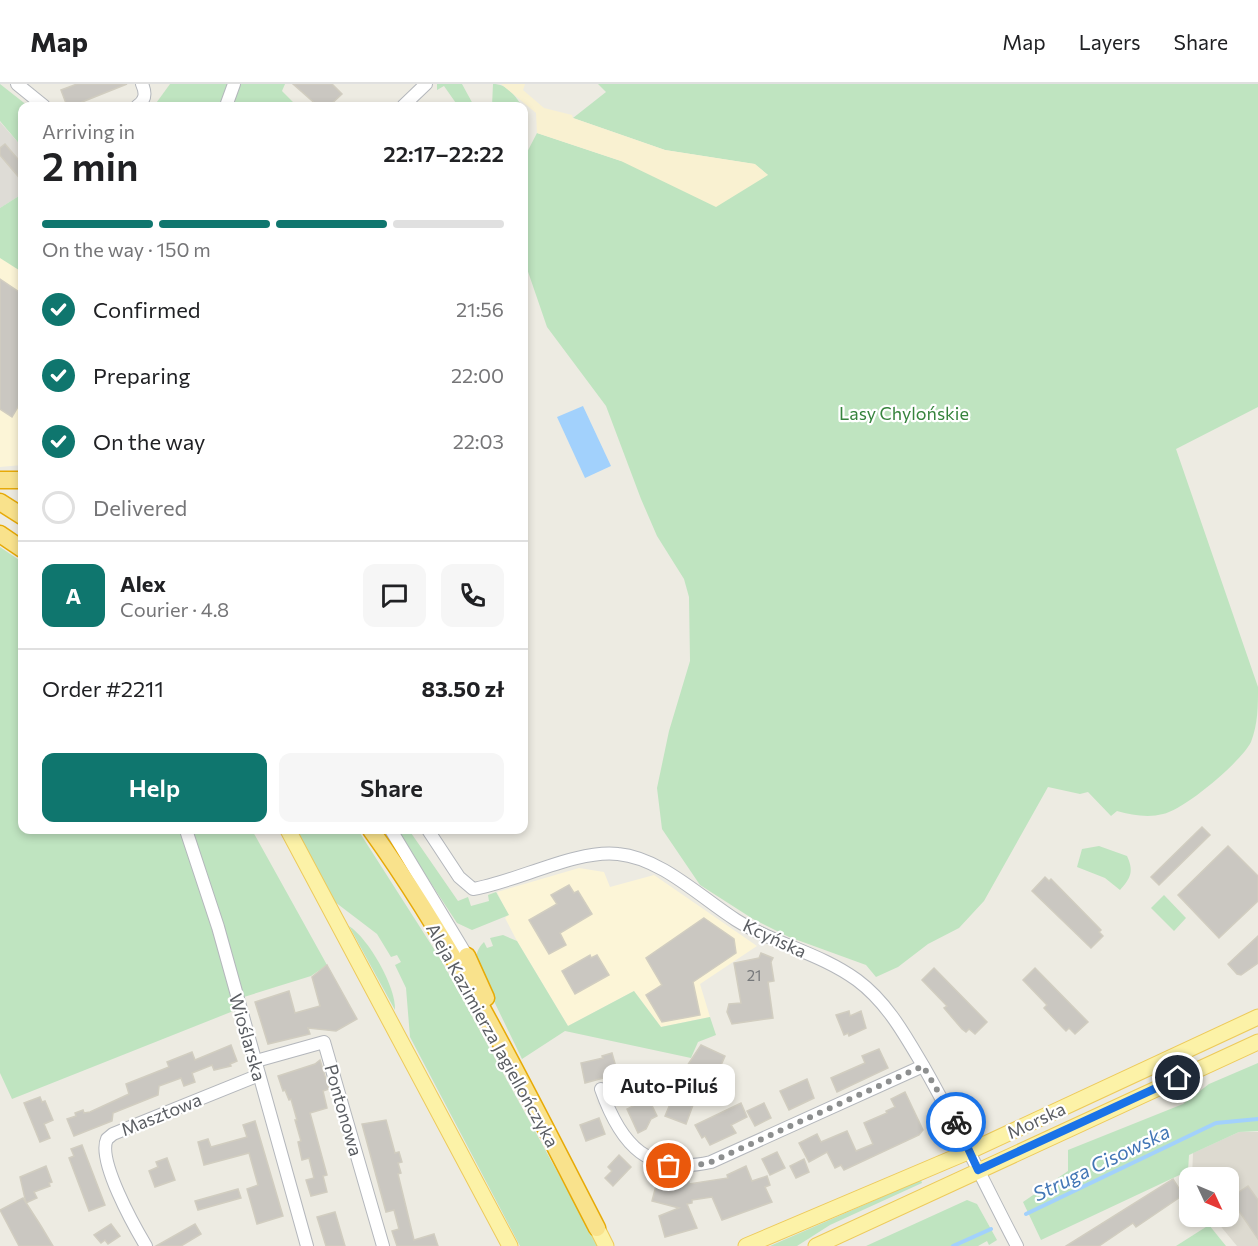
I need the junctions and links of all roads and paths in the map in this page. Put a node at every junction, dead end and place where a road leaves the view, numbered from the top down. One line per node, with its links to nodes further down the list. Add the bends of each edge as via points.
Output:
1 (17, 84): 5 (street)
2 (142, 84): 6 (street, via 146,92)
3 (234, 84): 7 (street)
4 (426, 84): 8 (street)
5 (39, 102)
6 (141, 102)
7 (227, 102)
8 (407, 102)
9 (0, 480): 10 (highway)
10 (18, 480)
11 (0, 502): 12 (highway)
12 (18, 513)
13 (0, 534): 14 (highway)
14 (18, 546)
15 (187, 834): 24 (street, Wioślarska)
16 (290, 834): 34 (main road)
17 (374, 834): 22 (highway, Aleja Kazimierza Jagiellończyka, via 443,940)
18 (393, 834): 20 (street)
19 (431, 834): 25 (street, Kcyńska, via 459,877 473,889 611,853 649,862 752,930 823,960 857,980 901,1027)
20 (467, 956): 22 (highway, via 487,1000)
21 (1258, 1017): 28 (main road, Morska)
22 (491, 1026): 30 (highway, Aleja Kazimierza Jagiellończyka)
23 (1258, 1042): 29 (main road, Morska)
24 (255, 1061): 26 (street, Wioślarska); 33 (street, Pontonowa, via 324,1042)
25 (923, 1066): 27 (street, via 711,1162 694,1166 657,1163 636,1150 623,1137); 28 (street, Kcyńska)
26 (259, 1075): 31 (street, Masztowa, via 107,1139 104,1153 115,1183 133,1226); 32 (street, Wioślarska)
27 (601, 1089)
28 (969, 1151): 29 (street, Kcyńska); 36 (main road, Morska)
29 (978, 1170): 37 (main road, Morska); 38 (street, Kcyńska)
30 (597, 1228): 35 (main road, Aleja Kazimierza Jagiellończyka)
31 (147, 1246)
32 (307, 1246)
33 (383, 1246)
34 (510, 1246)
35 (606, 1246)
36 (746, 1246)
37 (816, 1246)
38 (1017, 1246)

